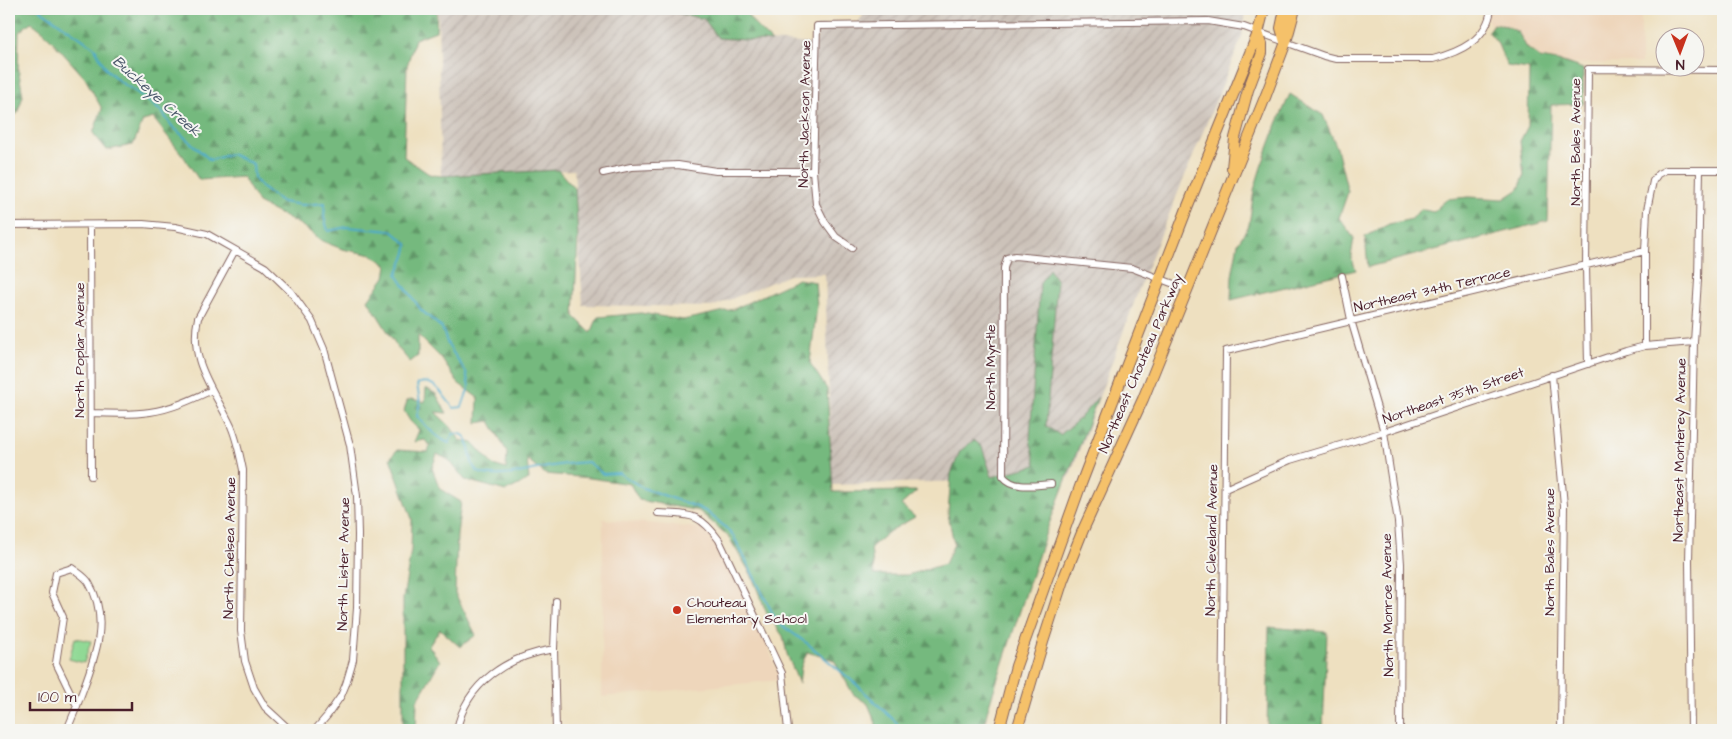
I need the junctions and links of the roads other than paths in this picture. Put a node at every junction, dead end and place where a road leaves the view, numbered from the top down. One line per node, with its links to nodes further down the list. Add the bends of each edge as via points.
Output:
1 (1264, 9): 5 (main road, Northeast Chouteau Parkway)
2 (1285, 9): 6 (main road, via 1281,28)
3 (1295, 9): 6 (main road, Northeast Chouteau Parkway)
4 (1491, 9): 6 (street, via 1485,29 1475,40 1448,55 1433,59 1336,59)
5 (1258, 33): 6 (street); 10 (street, North Jackson Avenue, via 1244,27 1208,21 817,26); 12 (main road, via 1262,53 1235,138); 20 (main road, Northeast Chouteau Parkway)
6 (1286, 42): 12 (main road, Northeast Chouteau Parkway)
7 (1723, 70): 18 (street, North Bales Avenue, via 1588,69)
8 (1700, 170): 9 (street); 17 (street, via 1666,170 1653,181 1649,192); 23 (street, Northeast Monterey Avenue)
9 (1723, 170)
10 (813, 171): 11 (street, via 716,172 678,165 631,167); 15 (street, North Jackson Avenue, via 816,204 825,222 836,237)
11 (603, 173)
12 (1230, 182): 21 (main road, Northeast Chouteau Parkway)
13 (9, 225): 14 (street)
14 (90, 225): 16 (street, via 175,227 207,234); 29 (street, North Poplar Avenue)
15 (852, 248)
16 (235, 250): 28 (street, North Chelsea Avenue, via 196,327 197,356); 40 (street, North Lister Avenue, via 278,278 312,321 324,349 350,445 358,534 353,660 341,696)
17 (1645, 251): 18 (street, Northeast 34th Terrace); 24 (street)
18 (1586, 266): 22 (street, Northeast 34th Terrace); 26 (street, North Bales Avenue)
19 (1342, 276): 22 (street, North Monroe Avenue)
20 (1161, 278): 21 (street); 32 (street, North Myrtle, via 1132,268 1015,256 1007,258 1004,268 1003,476 1014,484); 44 (main road, Northeast Chouteau Parkway, via 1052,564 1016,666)
21 (1186, 289): 45 (main road, Northeast Chouteau Parkway, via 1143,399 1082,530)
22 (1351, 320): 25 (street, Northeast 34th Terrace); 30 (street, North Monroe Avenue)
23 (1694, 342): 24 (street, Northeast 35th Street); 49 (street, Northeast Monterey Avenue, via 1689,561)
24 (1645, 346): 26 (street, Northeast 35th Street)
25 (1226, 351): 33 (street, North Cleveland Avenue)
26 (1588, 364): 27 (street, Northeast 35th Street)
27 (1552, 375): 30 (street, Northeast 35th Street); 48 (street, North Bales Avenue, via 1564,505)
28 (212, 390): 29 (street, via 188,402 151,412); 39 (street, North Chelsea Avenue, via 231,426 243,470 241,631 245,660 262,702)
29 (92, 414): 31 (street, North Poplar Avenue)
30 (1384, 432): 33 (street, Northeast 35th Street, via 1290,460); 47 (street, North Monroe Avenue, via 1400,543)
31 (91, 476)
32 (1051, 484)
33 (1225, 489): 46 (street, North Cleveland Avenue)
34 (658, 513): 43 (street, via 688,515 713,529 782,673)
35 (556, 601): 36 (street)
36 (554, 649): 41 (street, via 516,659 485,679 464,706); 42 (street)
37 (77, 706): 37 (street, via 99,642 100,610 88,582 72,568 56,573 52,593 63,617 56,663); 38 (street)
38 (67, 730)
39 (290, 730)
40 (315, 730)
41 (457, 730)
42 (556, 730)
43 (788, 730)
44 (999, 730)
45 (1017, 730)
46 (1222, 730)
47 (1400, 730)
48 (1561, 730)
49 (1691, 730)

